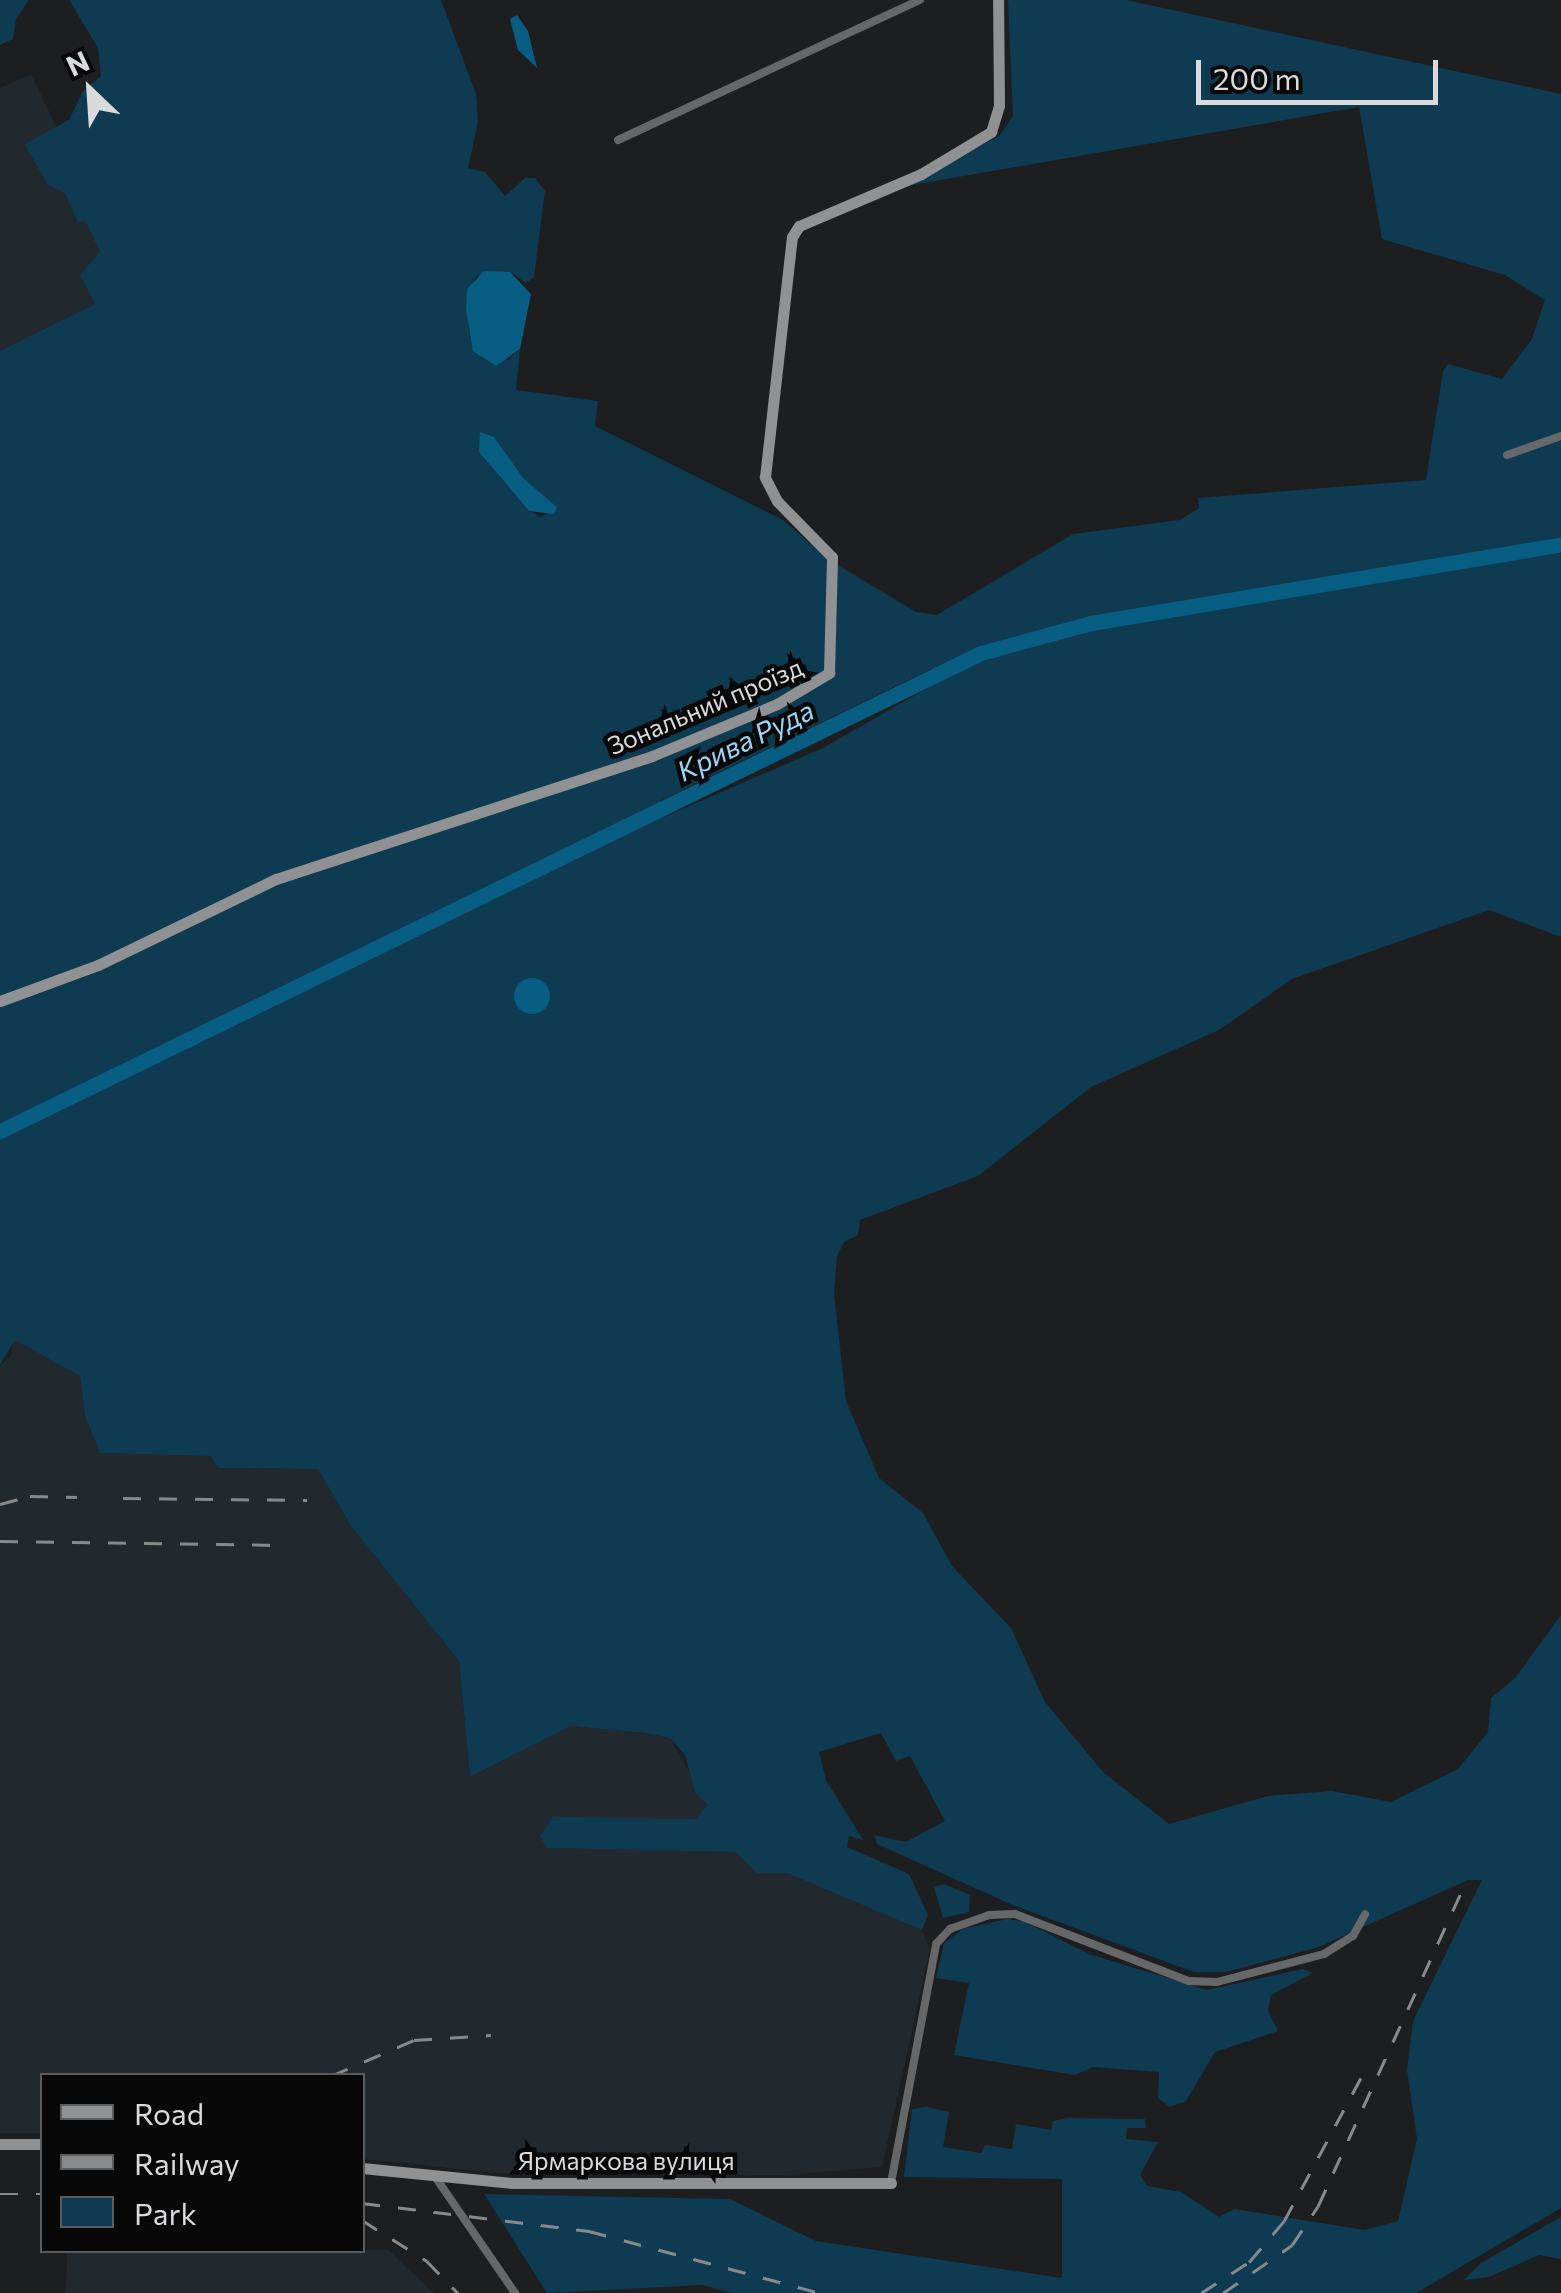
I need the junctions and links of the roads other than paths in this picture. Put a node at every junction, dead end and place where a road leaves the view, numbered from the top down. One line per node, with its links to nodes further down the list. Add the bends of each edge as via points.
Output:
1 (920, 0): 3 (street)
2 (998, 0): 6 (street, Зональний проїзд, via 994,127 935,167 794,230 765,477 776,501 832,557 832,664 824,678 615,770 513,796 276,879 98,965)
3 (618, 140)
4 (1561, 436): 5 (street)
5 (1507, 454)
6 (0, 1000)
7 (1365, 1914): 12 (street, via 1354,1936 1324,1954 1216,1982 1189,1981 1015,1914 989,1914 950,1929 936,1944)
8 (0, 2144): 9 (street)
9 (40, 2144)
10 (365, 2168): 11 (street, Ярмаркова вулиця)
11 (433, 2175): 12 (street, Ярмаркова вулиця, via 512,2183); 13 (street)
12 (891, 2183)
13 (516, 2293)

